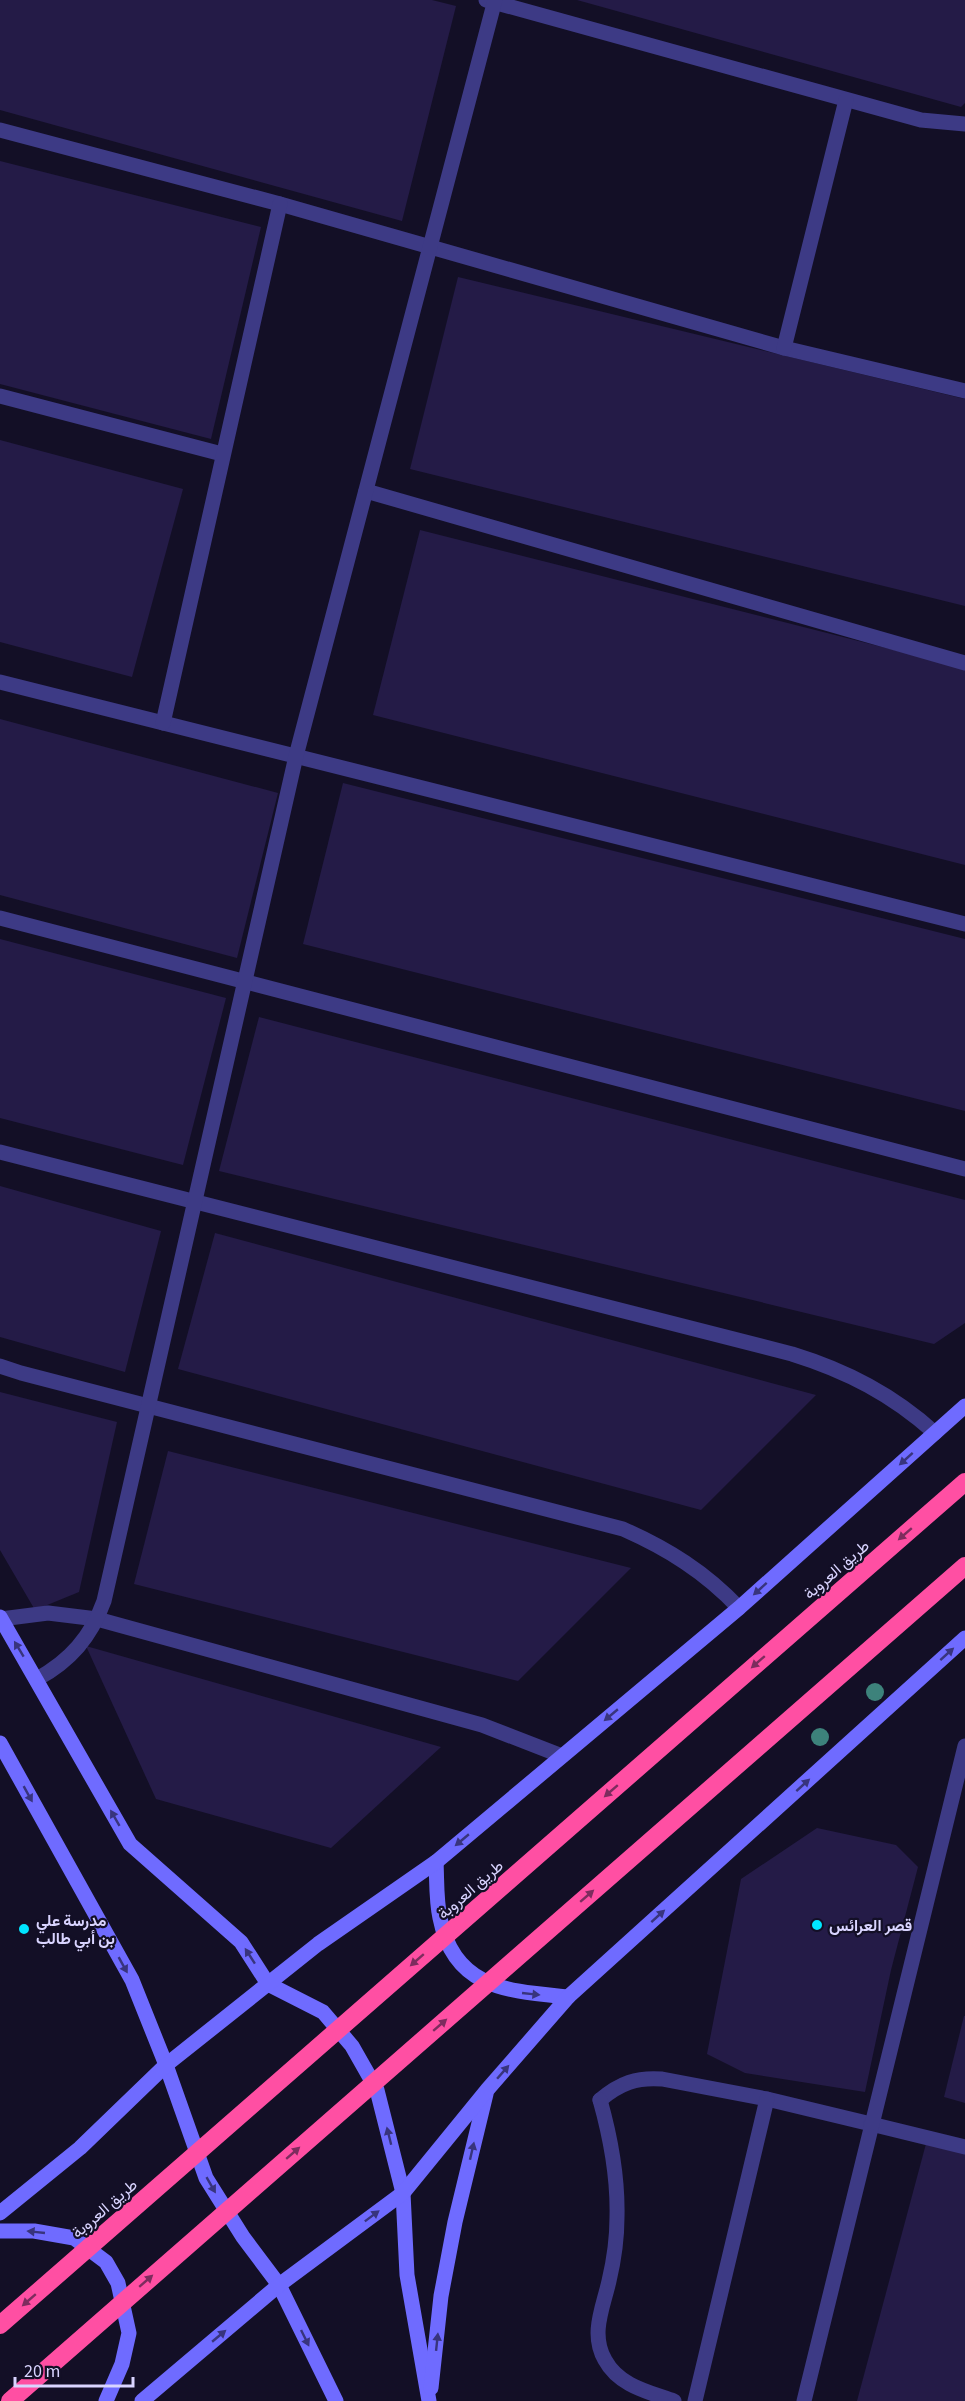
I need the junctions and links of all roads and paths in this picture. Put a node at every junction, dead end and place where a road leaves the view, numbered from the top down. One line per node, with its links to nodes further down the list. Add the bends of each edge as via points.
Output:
1 (492, 1): 2 (street); 6 (street)
2 (846, 100): 3 (street, via 921,120); 7 (street)
3 (965, 124)
4 (0, 130): 5 (street)
5 (279, 204): 6 (street); 10 (street)
6 (430, 248): 7 (street); 11 (street)
7 (784, 348): 8 (street)
8 (965, 391)
9 (0, 396): 10 (street)
10 (222, 454): 14 (street)
11 (366, 491): 12 (street); 15 (street)
12 (965, 663)
13 (0, 682): 14 (street)
14 (163, 723): 15 (street)
15 (296, 756): 17 (street); 18 (street)
16 (0, 918): 18 (street)
17 (965, 924)
18 (245, 982): 20 (street); 21 (street)
19 (0, 1152): 21 (street)
20 (965, 1168)
21 (195, 1202): 25 (street); 27 (street, via 823,1364 883,1393)
22 (0, 1366): 23 (street)
23 (21, 1373): 24 (street); 25 (street)
24 (0, 1374)
25 (148, 1406): 30 (street, via 623,1529 698,1570); 32 (street)
26 (965, 1406): 27 (main road)
27 (935, 1433): 30 (main road, one-way to 30)
28 (965, 1482): 50 (highway, طريق العروبة, one-way to 50)
29 (965, 1566): 51 (highway, one-way to 29)
30 (739, 1608): 37 (main road, one-way to 37)
31 (1, 1618): 32 (street, via 48,1613); 34 (main road, one-way to 31)
32 (97, 1619): 34 (street, via 72,1655); 37 (street, via 482,1725)
33 (965, 1638): 40 (main road, one-way to 33)
34 (37, 1679): 39 (main road, one-way to 34, via 241,1942 130,1844)
35 (0, 1743): 41 (main road, one-way to 41, via 132,1980)
36 (965, 1746): 44 (street)
37 (562, 1756): 38 (main road, one-way to 38)
38 (436, 1862): 39 (main road); 40 (main road, one-way to 40, via 440,1918 452,1952 473,1976 512,1992)
39 (268, 1984): 41 (main road); 46 (main road, one-way to 39, via 377,2090 352,2046 323,2012)
40 (568, 1997): 42 (main road, one-way to 40)
41 (166, 2065): 47 (main road, via 80,2148); 49 (main road, one-way to 49, via 206,2178)
42 (487, 2090): 46 (main road); 55 (main road, one-way to 42, via 441,2296)
43 (767, 2099): 44 (street); 56 (street, via 646,2078 614,2088 600,2100 614,2158 617,2219 609,2280 597,2326 598,2344 614,2373 628,2384); 57 (street)
44 (871, 2124): 45 (street); 58 (street)
45 (965, 2147)
46 (403, 2193): 49 (main road, one-way to 46); 55 (main road, via 407,2275)
47 (0, 2213)
48 (0, 2231): 52 (main road, one-way to 48, via 122,2364 129,2333 118,2283 106,2262 74,2238 34,2231)
49 (279, 2285): 53 (main road, one-way to 49); 54 (main road, one-way to 54)
50 (0, 2325)
51 (10, 2401)
52 (106, 2401)
53 (142, 2401)
54 (336, 2401)
55 (429, 2401)
56 (674, 2401)
57 (694, 2401)
58 (804, 2401)

